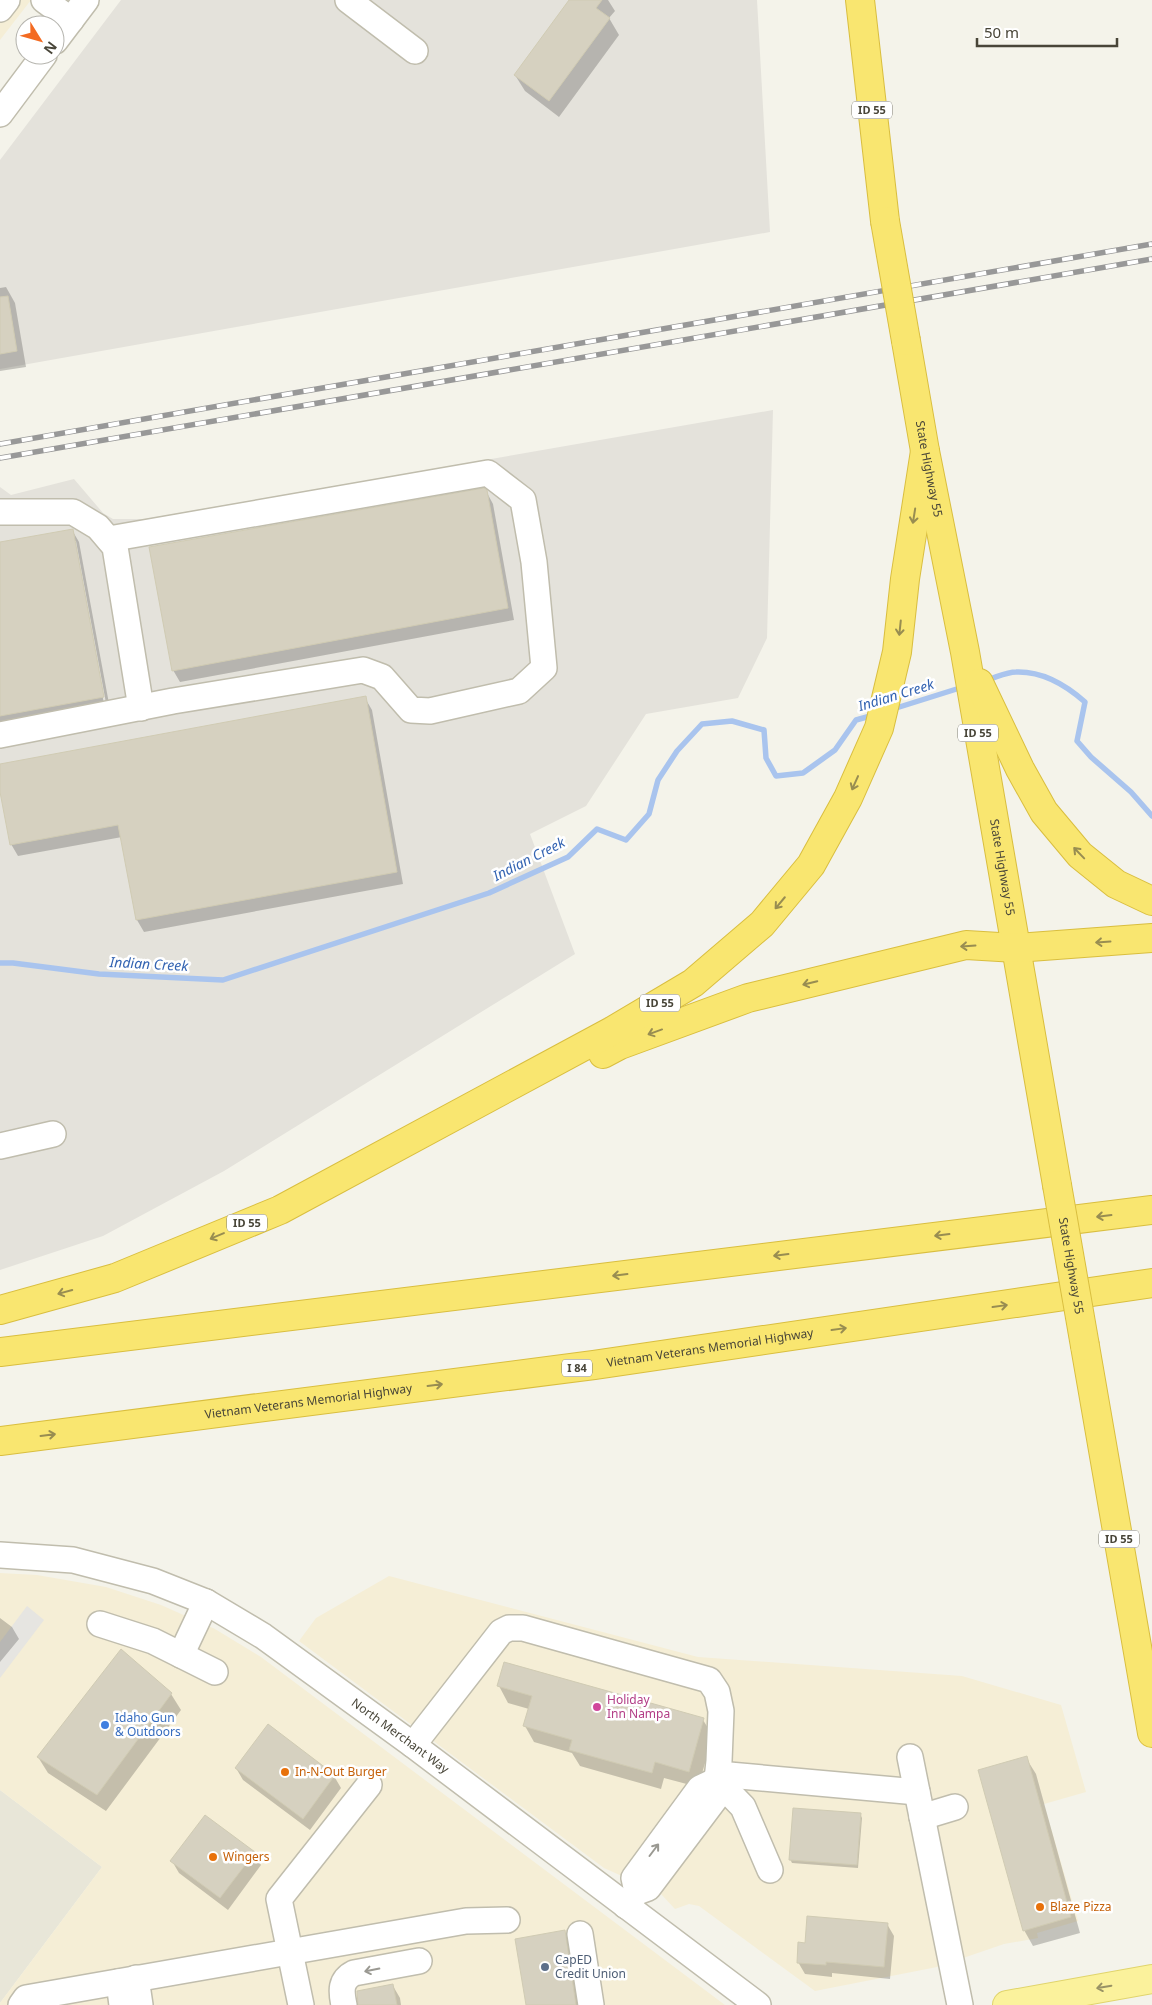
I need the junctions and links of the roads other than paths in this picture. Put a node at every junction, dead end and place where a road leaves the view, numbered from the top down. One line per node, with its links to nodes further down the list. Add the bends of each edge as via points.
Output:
1 (7, 0): 6 (street)
2 (44, 0): 7 (street)
3 (86, 0): 7 (street)
4 (348, 0): 9 (street)
5 (860, 0): 12 (highway, State Highway 55 / ID 55, bridge, via 885,221)
6 (0, 9)
7 (71, 20): 8 (street)
8 (65, 28)
9 (415, 51)
10 (37, 65): 11 (street)
11 (0, 114)
12 (925, 451): 15 (highway, State Highway 55 / ID 55); 23 (highway, ID 55, one-way to 23, via 897,652 879,728 848,798 811,865 762,924 693,983 612,1031)
13 (0, 512): 14 (street, via 73,512 98,527)
14 (109, 539): 16 (street, via 115,547); 16 (street, via 488,473 523,500 534,562 544,668 519,692 430,711 411,710 382,677 364,670)
15 (964, 652): 18 (highway, one-way to 15, via 1116,884 1080,855 1044,812); 20 (highway, State Highway 55 / ID 55)
16 (141, 708): 17 (street)
17 (0, 735)
18 (1152, 901)
19 (1152, 938): 20 (highway, one-way to 20)
20 (1016, 948): 23 (highway, one-way to 23, via 966,945 748,998 620,1046); 34 (highway, State Highway 55 / ID 55, bridge)
21 (53, 1134): 22 (street)
22 (0, 1146)
23 (280, 1210): 26 (highway, ID 55, one-way to 26, via 115,1278)
24 (1152, 1210): 27 (highway, one-way to 27)
25 (1152, 1283): 28 (highway, Vietnam Veterans Memorial Highway / I 84, one-way to 25, via 594,1365)
26 (0, 1310)
27 (0, 1352)
28 (0, 1441)
29 (0, 1555): 30 (street, North Merchant Way, via 72,1560 153,1581)
30 (206, 1602): 32 (street); 35 (street, North Merchant Way, via 263,1636)
31 (100, 1624): 32 (street, via 153,1641)
32 (181, 1655): 33 (street)
33 (215, 1672)
34 (1152, 1732)
35 (413, 1746): 37 (street, via 501,1632 515,1627 709,1680 717,1692 721,1711); 43 (street, North Merchant Way)
36 (910, 1757): 39 (street)
37 (717, 1777): 39 (street); 42 (street, via 744,1807); 43 (street, via 715,1799 648,1888)
38 (369, 1785): 46 (street, via 279,1900)
39 (917, 1792): 41 (street)
40 (955, 1807): 41 (street)
41 (922, 1817): 56 (street)
42 (770, 1870)
43 (632, 1899): 55 (street, North Merchant Way)
44 (507, 1920): 46 (street, via 466,1921)
45 (580, 1934): 54 (street)
46 (291, 1950): 49 (street); 52 (street)
47 (420, 1961): 53 (street, one-way to 53, via 348,1976 342,1988)
48 (1152, 1979): 57 (main road, one-way to 57)
49 (125, 1988): 50 (street, via 26,1998); 51 (street)
50 (21, 2005)
51 (140, 2005)
52 (301, 2005)
53 (344, 2005)
54 (591, 2005)
55 (758, 2005)
56 (960, 2005)
57 (1007, 2005)

